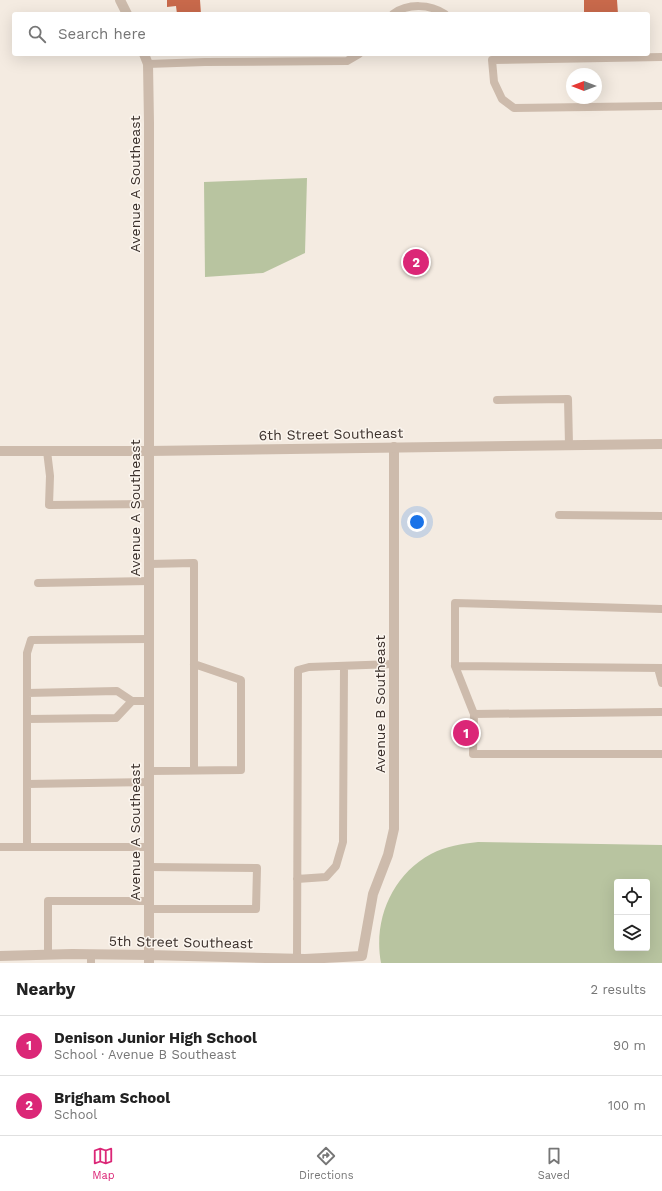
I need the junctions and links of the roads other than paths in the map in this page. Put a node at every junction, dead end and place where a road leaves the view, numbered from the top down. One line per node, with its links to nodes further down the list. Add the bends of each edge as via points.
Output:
1 (120, 0): 2 (street)
2 (127, 12)
3 (396, 12): 4 (lane, via 420,6)
4 (441, 12)
5 (145, 56): 8 (street, Avenue A Southeast)
6 (356, 56): 8 (lane, via 347,61)
7 (662, 57): 9 (lane, via 492,60 494,82 502,99 514,108)
8 (148, 64): 16 (street, Avenue A Southeast)
9 (662, 106)
10 (497, 400): 12 (lane, via 568,399)
11 (662, 444): 12 (street, 6th Street Southeast)
12 (569, 445): 13 (street, 6th Street Southeast)
13 (394, 448): 16 (street, 6th Street Southeast); 26 (street, Avenue B Southeast)
14 (0, 451): 15 (street, 6th Street Southeast)
15 (47, 451): 16 (street, 6th Street Southeast); 17 (lane, via 50,505)
16 (149, 451): 17 (street, Avenue A Southeast)
17 (149, 504): 20 (street, Avenue A Southeast)
18 (559, 515): 19 (lane)
19 (662, 516)
20 (149, 564): 21 (street, Avenue A Southeast); 25 (lane, via 194,564)
21 (149, 581): 22 (lane); 24 (street, Avenue A Southeast)
22 (38, 582)
23 (662, 609): 28 (lane, via 455,603)
24 (149, 639): 31 (lane, via 30,640 27,653); 33 (street, Avenue A Southeast)
25 (194, 664): 38 (lane); 38 (lane, via 241,680 241,770)
26 (394, 664): 27 (lane); 50 (street, Avenue B Southeast, via 394,829 388,855 373,894)
27 (344, 666): 46 (lane, via 343,842 336,866 326,877); 46 (lane, via 309,667 298,670)
28 (455, 666): 29 (lane); 35 (lane)
29 (660, 668): 30 (lane)
30 (662, 683)
31 (27, 693): 32 (lane, via 117,691); 36 (lane)
32 (132, 701): 33 (lane); 36 (lane, via 116,718)
33 (149, 701): 39 (street, Avenue A Southeast)
34 (662, 712): 35 (lane)
35 (474, 714): 37 (lane, via 473,754)
36 (27, 719): 41 (lane)
37 (662, 754)
38 (194, 770): 39 (lane)
39 (150, 771): 40 (street, Avenue A Southeast)
40 (150, 782): 41 (lane); 44 (street, Avenue A Southeast)
41 (27, 784): 43 (lane)
42 (0, 847): 43 (lane)
43 (27, 847): 44 (lane)
44 (149, 847): 45 (street, Avenue A Southeast)
45 (149, 867): 47 (street, Avenue A Southeast); 47 (lane, via 257,868 256,909)
46 (297, 879): 53 (lane)
47 (149, 905): 48 (lane, via 48,901); 52 (street, Avenue A Southeast)
48 (48, 955): 49 (street, 5th Street Southeast); 51 (street, 5th Street Southeast)
49 (0, 956)
50 (362, 956): 53 (street, 5th Street Southeast)
51 (91, 959): 52 (street, 5th Street Southeast)
52 (149, 959): 53 (street, 5th Street Southeast)
53 (297, 959)

